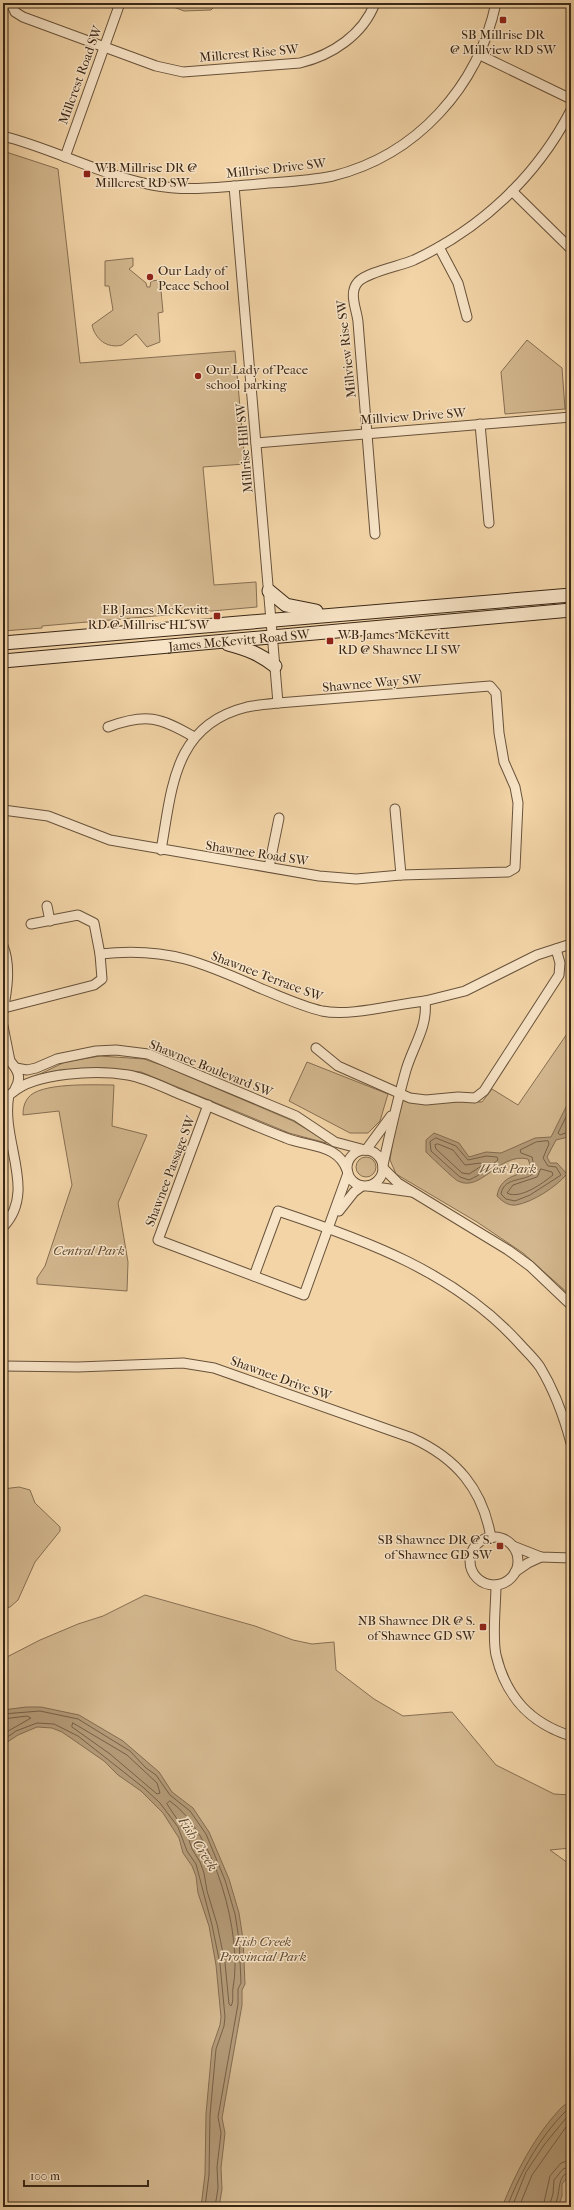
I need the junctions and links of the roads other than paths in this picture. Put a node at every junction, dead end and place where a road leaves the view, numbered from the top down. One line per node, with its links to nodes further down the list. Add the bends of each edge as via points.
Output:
1 (11, 3): 5 (street, Millcrest Rise SW, via 15,12 23,17)
2 (120, 3): 5 (street, Millcrest Road SW)
3 (375, 3): 5 (street, Millcrest Rise SW, via 372,12 352,36 328,54 300,63 183,72 156,66)
4 (496, 3): 6 (street, Millrise Drive SW)
5 (105, 46): 10 (street, Millcrest Road SW)
6 (480, 55): 7 (street); 11 (street, Millrise Drive SW, via 459,90 432,122 418,135 386,155 332,176)
7 (571, 99)
8 (571, 110): 12 (street, Millview Rise SW, via 548,148)
9 (3, 136): 10 (street, Millrise Drive SW)
10 (65, 157): 11 (street, Millrise Drive SW, via 121,177 154,185 186,189)
11 (234, 186): 19 (street, Millrise Hill SW)
12 (512, 191): 13 (street, Millview Rise SW, via 480,221); 14 (street)
13 (438, 247): 15 (street, via 458,283); 18 (street, Millview Rise SW, via 397,267 364,277 355,286 353,296 358,322)
14 (571, 249)
15 (467, 317)
16 (571, 417): 17 (street, Millview Drive SW)
17 (480, 424): 18 (street, Millview Drive SW); 20 (street)
18 (366, 433): 19 (street, Millview Drive SW); 21 (street, Millview Rise SW)
19 (256, 443): 22 (street, Millrise Hill SW)
20 (488, 524)
21 (375, 534)
22 (269, 591): 25 (main road, via 286,605 302,610); 26 (street, Millrise Hill SW)
23 (571, 595): 25 (main road, James McKevitt Road SW)
24 (571, 610): 27 (main road, James McKevitt Road SW)
25 (346, 614): 26 (main road, James McKevitt Road SW)
26 (272, 621): 27 (street, Millrise Hill SW); 29 (main road, James McKevitt Road SW)
27 (273, 637): 28 (main road, James McKevitt Road SW); 31 (street, Millrise Hill SW)
28 (218, 642): 30 (main road, James McKevitt Road SW); 31 (main road, via 252,650)
29 (3, 643)
30 (3, 661)
31 (275, 666): 32 (street, Millrise Hill SW)
32 (278, 703): 34 (street, Shawnee Way SW, via 246,708 219,718); 40 (street, Shawnee Way SW, via 490,686 496,693 504,762 515,787 518,803 515,868)
33 (108, 727): 34 (street, via 141,718 172,725)
34 (194, 738): 38 (street, Shawnee Way SW, via 180,760 174,780)
35 (395, 809): 41 (street)
36 (3, 810): 38 (street, Shawnee Road SW, via 48,816 110,840)
37 (279, 818): 39 (street)
38 (161, 850): 39 (street, Shawnee Road SW)
39 (269, 867): 41 (street, Shawnee Road SW, via 319,876 356,879)
40 (512, 870): 41 (street, Shawnee Road SW)
41 (401, 875)
42 (47, 906): 43 (street)
43 (50, 921): 44 (street); 48 (street, via 78,915 94,922)
44 (31, 924)
45 (571, 944): 47 (street, Shawnee Terrace SW)
46 (3, 946): 50 (street, via 7,961)
47 (556, 949): 49 (street, Shawnee Terrace SW, via 537,955 465,991); 55 (street, via 560,963 559,975 480,1096 473,1099 458,1097 426,1100)
48 (100, 954): 49 (street, Shawnee Terrace SW, via 116,952 185,959 323,1011 371,1010 394,1004); 50 (street, via 102,979 94,985)
49 (425, 1001): 55 (street, via 424,1026 407,1069)
50 (3, 1010)
51 (3, 1026): 53 (street)
52 (316, 1048): 55 (street, via 338,1066)
53 (10, 1063): 54 (street, via 19,1076 18,1082); 60 (street, Shawnee Boulevard SW, via 27,1070 57,1059 96,1051 116,1050 148,1054 296,1116 335,1142)
54 (8, 1095): 56 (street, via 20,1086 41,1078 111,1073 143,1079); 59 (street)
55 (400, 1096): 57 (street)
56 (208, 1105): 62 (street, via 286,1138 332,1152 341,1159); 67 (street, Shawnee Passage SW, via 158,1240)
57 (394, 1112): 60 (street); 61 (street)
58 (3, 1125): 59 (street)
59 (6, 1141): 66 (street, via 19,1193 14,1213)
60 (366, 1150): 61 (street, via 379,1157); 62 (street, via 352,1156)
61 (383, 1167): 63 (street, via 379,1180); 64 (street, via 398,1183)
62 (347, 1171): 63 (street, via 353,1182); 65 (street)
63 (365, 1186): 64 (street); 65 (street, via 342,1206)
64 (414, 1192): 68 (street, via 524,1262)
65 (331, 1224): 67 (street, via 278,1211); 67 (street, Shawnee Passage SW, via 304,1295); 70 (street, via 452,1285 504,1326 539,1366 565,1421)
66 (3, 1227)
67 (254, 1276)
68 (571, 1306)
69 (3, 1366): 71 (street, Shawnee Drive SW, via 183,1363 214,1368 405,1435 434,1448 461,1471 485,1511)
70 (571, 1443)
71 (491, 1538): 72 (street, via 504,1539); 76 (street, via 475,1546 470,1561 475,1575 480,1580)
72 (512, 1546): 73 (street); 75 (street, via 518,1558)
73 (541, 1557): 74 (street); 75 (street, via 528,1562)
74 (571, 1558)
75 (515, 1572): 76 (street, via 510,1579)
76 (496, 1585): 77 (street, via 496,1654 507,1687 527,1713 555,1731)
77 (571, 1736)

